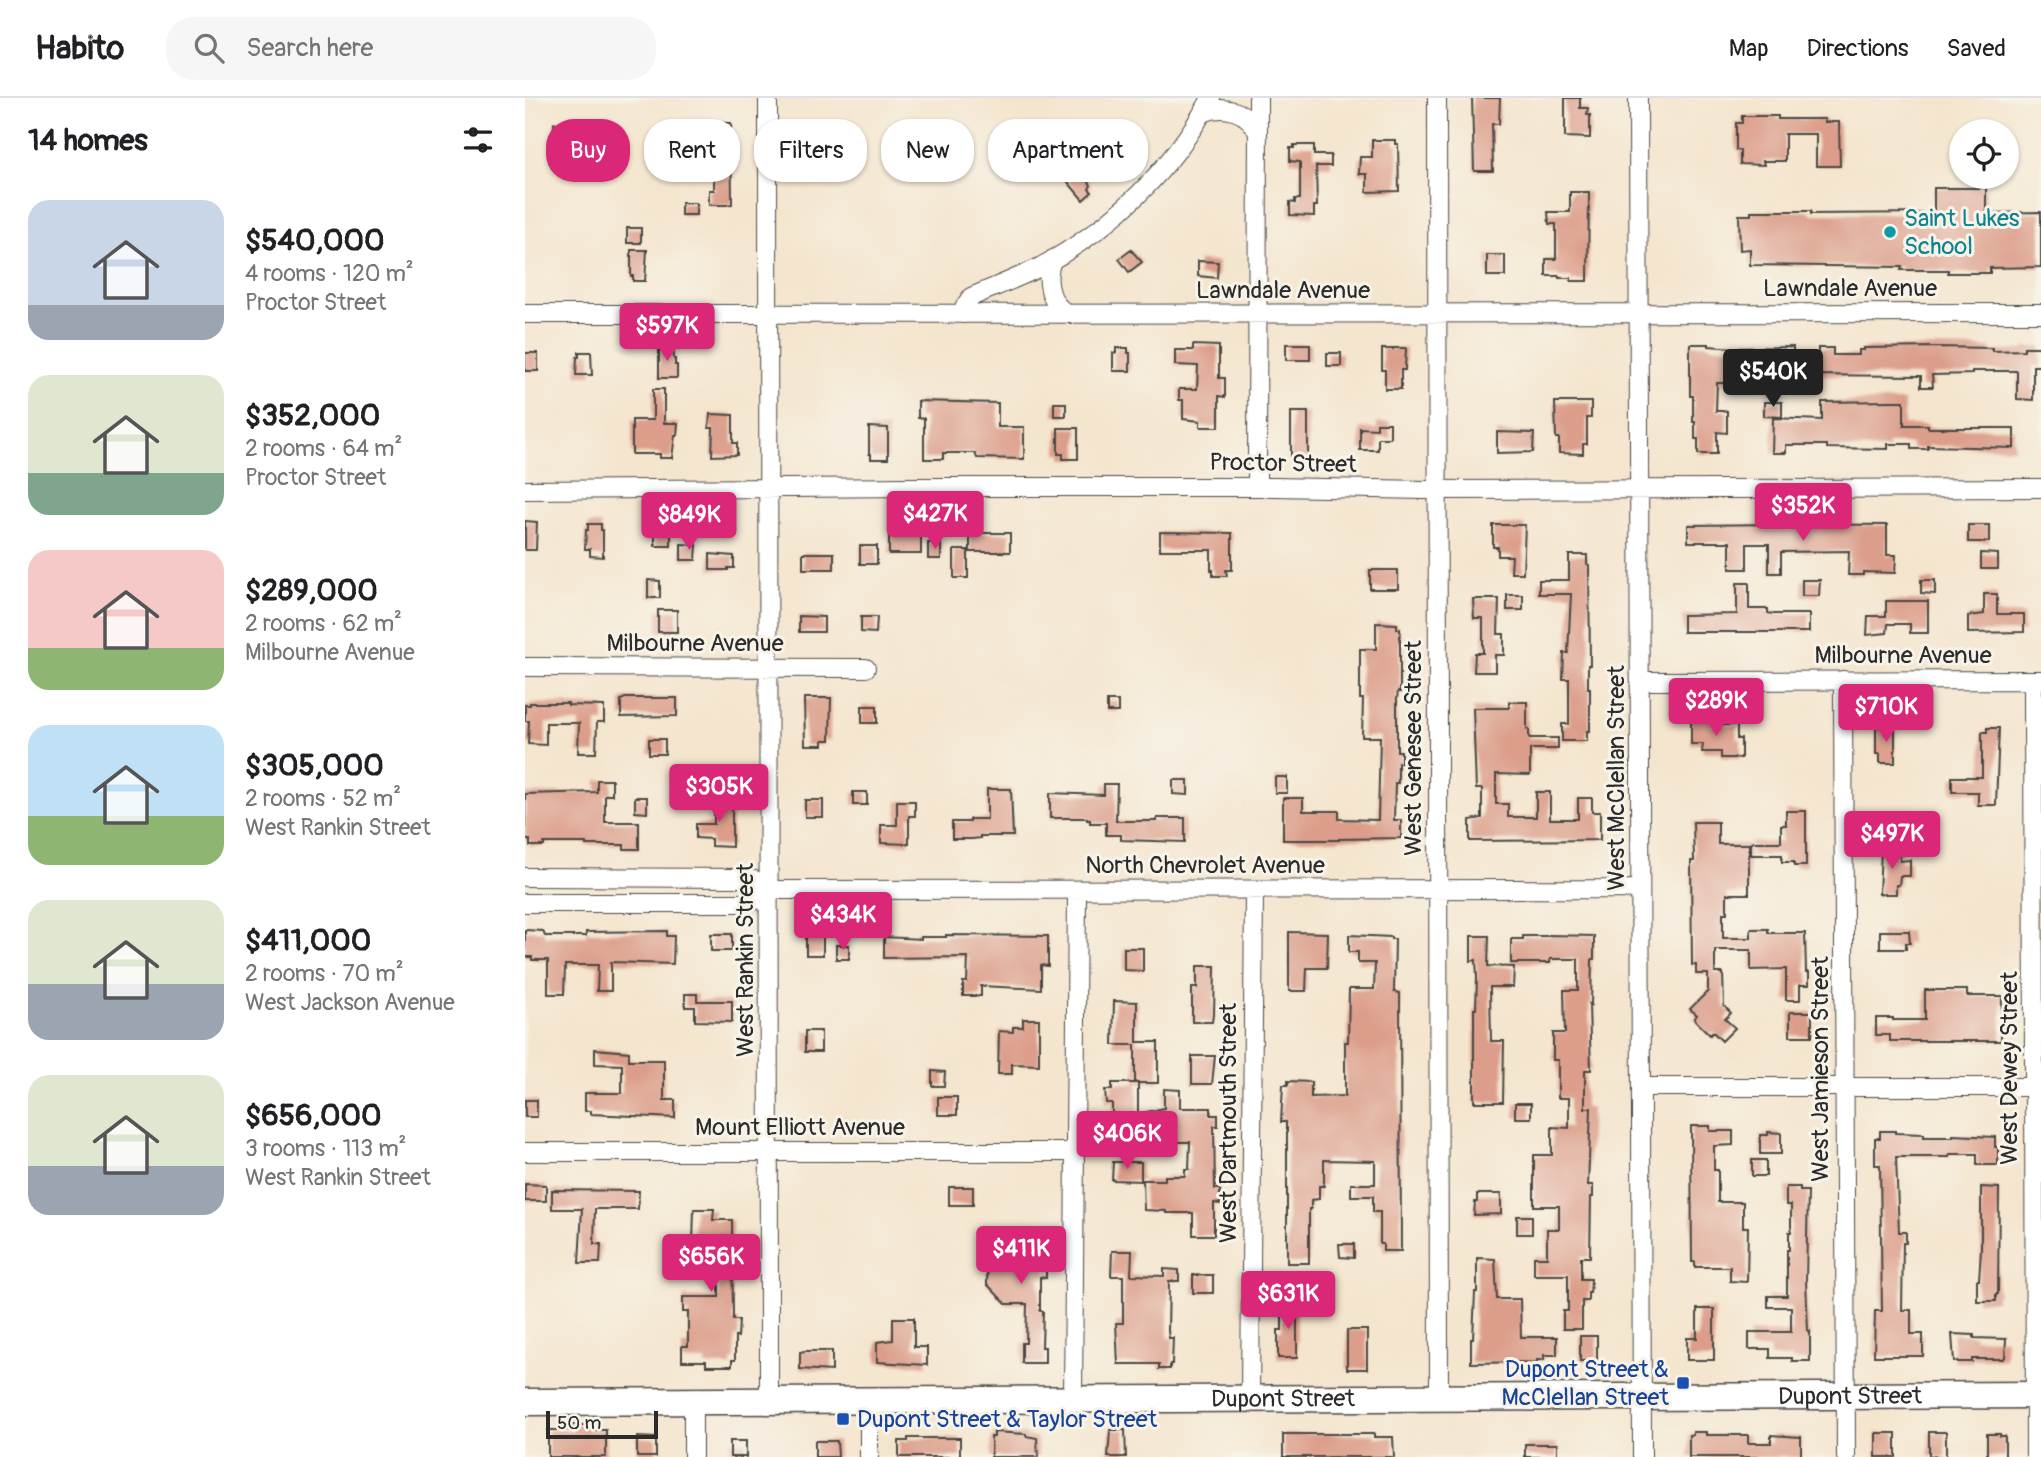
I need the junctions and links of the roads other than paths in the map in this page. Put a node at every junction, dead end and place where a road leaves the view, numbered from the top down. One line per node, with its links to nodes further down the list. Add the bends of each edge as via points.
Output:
1 (768, 98): 11 (street, West Rankin Street)
2 (1258, 98): 6 (street)
3 (1437, 98): 15 (street, West Genesee Street)
4 (1638, 98): 8 (street, West McClellan Street)
5 (1207, 106): 6 (street, via 1239,113); 7 (street, via 1171,159 1132,201)
6 (1258, 133): 14 (street)
7 (1053, 259): 12 (street, via 971,298); 13 (street, via 1048,271 1051,289 1057,305)
8 (1639, 313): 9 (street, Lawndale Avenue); 15 (street, Lawndale Avenue); 20 (street, West McClellan Street)
9 (2041, 313)
10 (525, 314): 11 (street, Lawndale Avenue)
11 (769, 314): 12 (street, Lawndale Avenue); 17 (street, West Rankin Street)
12 (964, 314): 13 (street, Lawndale Avenue)
13 (1069, 314): 14 (street, Lawndale Avenue)
14 (1256, 314): 15 (street, Lawndale Avenue); 16 (street)
15 (1436, 314): 19 (street, West Genesee Street)
16 (1257, 487): 17 (street, Proctor Street); 19 (street, Proctor Street)
17 (769, 488): 21 (street, Proctor Street); 23 (street, West Rankin Street)
18 (2041, 488): 20 (street, Proctor Street)
19 (1437, 489): 20 (street, Proctor Street); 33 (street, West Genesee Street)
20 (1639, 489): 27 (street, West McClellan Street)
21 (525, 490)
22 (525, 667): 23 (street, Milbourne Avenue)
23 (769, 667): 24 (street, Milbourne Avenue); 30 (street, West Rankin Street)
24 (866, 667)
25 (1843, 680): 26 (street, Milbourne Avenue); 27 (street, Milbourne Avenue); 36 (street, West Jamieson Street)
26 (2037, 680): 37 (street, West Dewey Street)
27 (1640, 681): 29 (street, West McClellan Street)
28 (525, 877): 30 (street, North Chevrolet Avenue, via 747,878)
29 (1640, 889): 33 (street, North Chevrolet Avenue); 35 (street, West McClellan Street)
30 (769, 890): 31 (street, North Chevrolet Avenue); 34 (street, North Chevrolet Avenue, via 744,903); 39 (street, West Rankin Street)
31 (1077, 890): 32 (street, North Chevrolet Avenue); 40 (street)
32 (1254, 890): 33 (street, North Chevrolet Avenue); 45 (street, West Dartmouth Street)
33 (1437, 890): 44 (street, West Genesee Street)
34 (525, 903)
35 (1641, 1087): 36 (street); 42 (street, West McClellan Street)
36 (1844, 1087): 37 (street); 43 (street, West Jamieson Street)
37 (2037, 1087): 41 (street, West Dewey Street)
38 (525, 1152): 39 (street, Mount Elliott Avenue)
39 (769, 1152): 40 (street, Mount Elliott Avenue); 50 (street, West Rankin Street)
40 (1075, 1152): 46 (street)
41 (2038, 1395): 43 (street, Dupont Street); 55 (street, West Dewey Street)
42 (1642, 1397): 43 (street, Dupont Street); 44 (street, Dupont Street); 53 (street, West McClellan Street)
43 (1846, 1397): 54 (street, West Jamieson Street)
44 (1439, 1398): 45 (street, Dupont Street)
45 (1250, 1399): 46 (street, Dupont Street)
46 (1073, 1400): 47 (street, Dupont Street)
47 (869, 1401): 50 (street, Dupont Street); 52 (street)
48 (525, 1402): 49 (street, Dupont Street)
49 (693, 1402): 50 (street, Dupont Street); 51 (street)
50 (769, 1402)
51 (693, 1457)
52 (869, 1457)
53 (1642, 1457)
54 (1846, 1457)
55 (2035, 1457)

